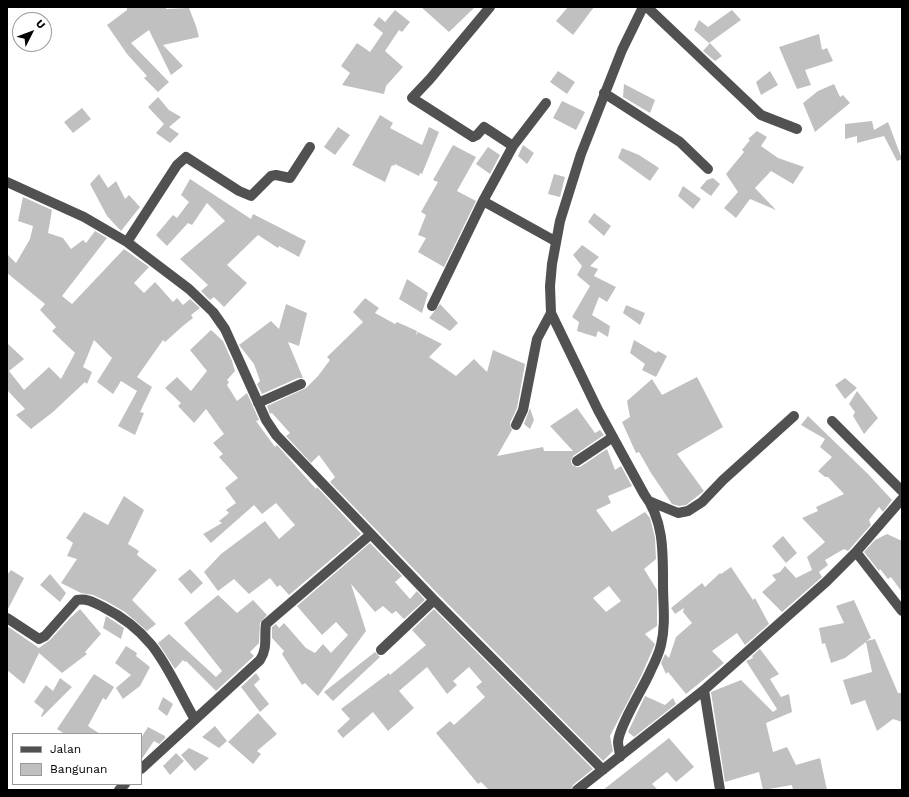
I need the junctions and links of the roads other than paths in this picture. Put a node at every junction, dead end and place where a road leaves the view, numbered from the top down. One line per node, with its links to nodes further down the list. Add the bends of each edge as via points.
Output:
1 (490, 7): 7 (street, via 412,98 473,137 484,128)
2 (643, 7): 4 (street)
3 (647, 7): 6 (street, via 760,115)
4 (604, 93): 9 (street, via 680,142); 12 (street, via 581,154)
5 (546, 103): 7 (street)
6 (797, 129)
7 (513, 146): 11 (street)
8 (310, 147): 13 (street, via 290,178 276,174 271,176 251,196 186,157 177,165)
9 (708, 169)
10 (7, 182): 13 (street, via 84,217)
11 (483, 201): 12 (street); 14 (street)
12 (555, 241): 15 (street, via 550,286)
13 (127, 242): 17 (street, via 189,290 212,312 230,338)
14 (432, 306)
15 (551, 313): 20 (street, via 537,339 523,410); 21 (street)
16 (301, 384): 17 (street)
17 (258, 403): 26 (street, via 276,435)
18 (794, 416): 25 (street, via 702,502 688,511 678,513)
19 (832, 420): 23 (street)
20 (516, 424)
21 (613, 437): 22 (street); 25 (street)
22 (577, 461)
23 (902, 491)
24 (902, 499): 27 (street)
25 (650, 502): 34 (street, via 661,535 665,622 661,645 651,670 622,729 618,742)
26 (371, 534): 28 (street); 33 (street, via 266,624 266,649 260,660)
27 (856, 552): 29 (street); 32 (street, via 826,582)
28 (434, 600): 31 (street); 36 (street)
29 (902, 610)
30 (7, 618): 33 (street, via 39,639 45,636 77,600 87,600 119,615 135,628 164,660)
31 (381, 650)
32 (704, 690): 34 (street); 38 (street)
33 (194, 718): 35 (street)
34 (620, 757): 36 (street)
35 (142, 768)
36 (603, 770): 37 (street)
37 (577, 790)
38 (720, 790)

